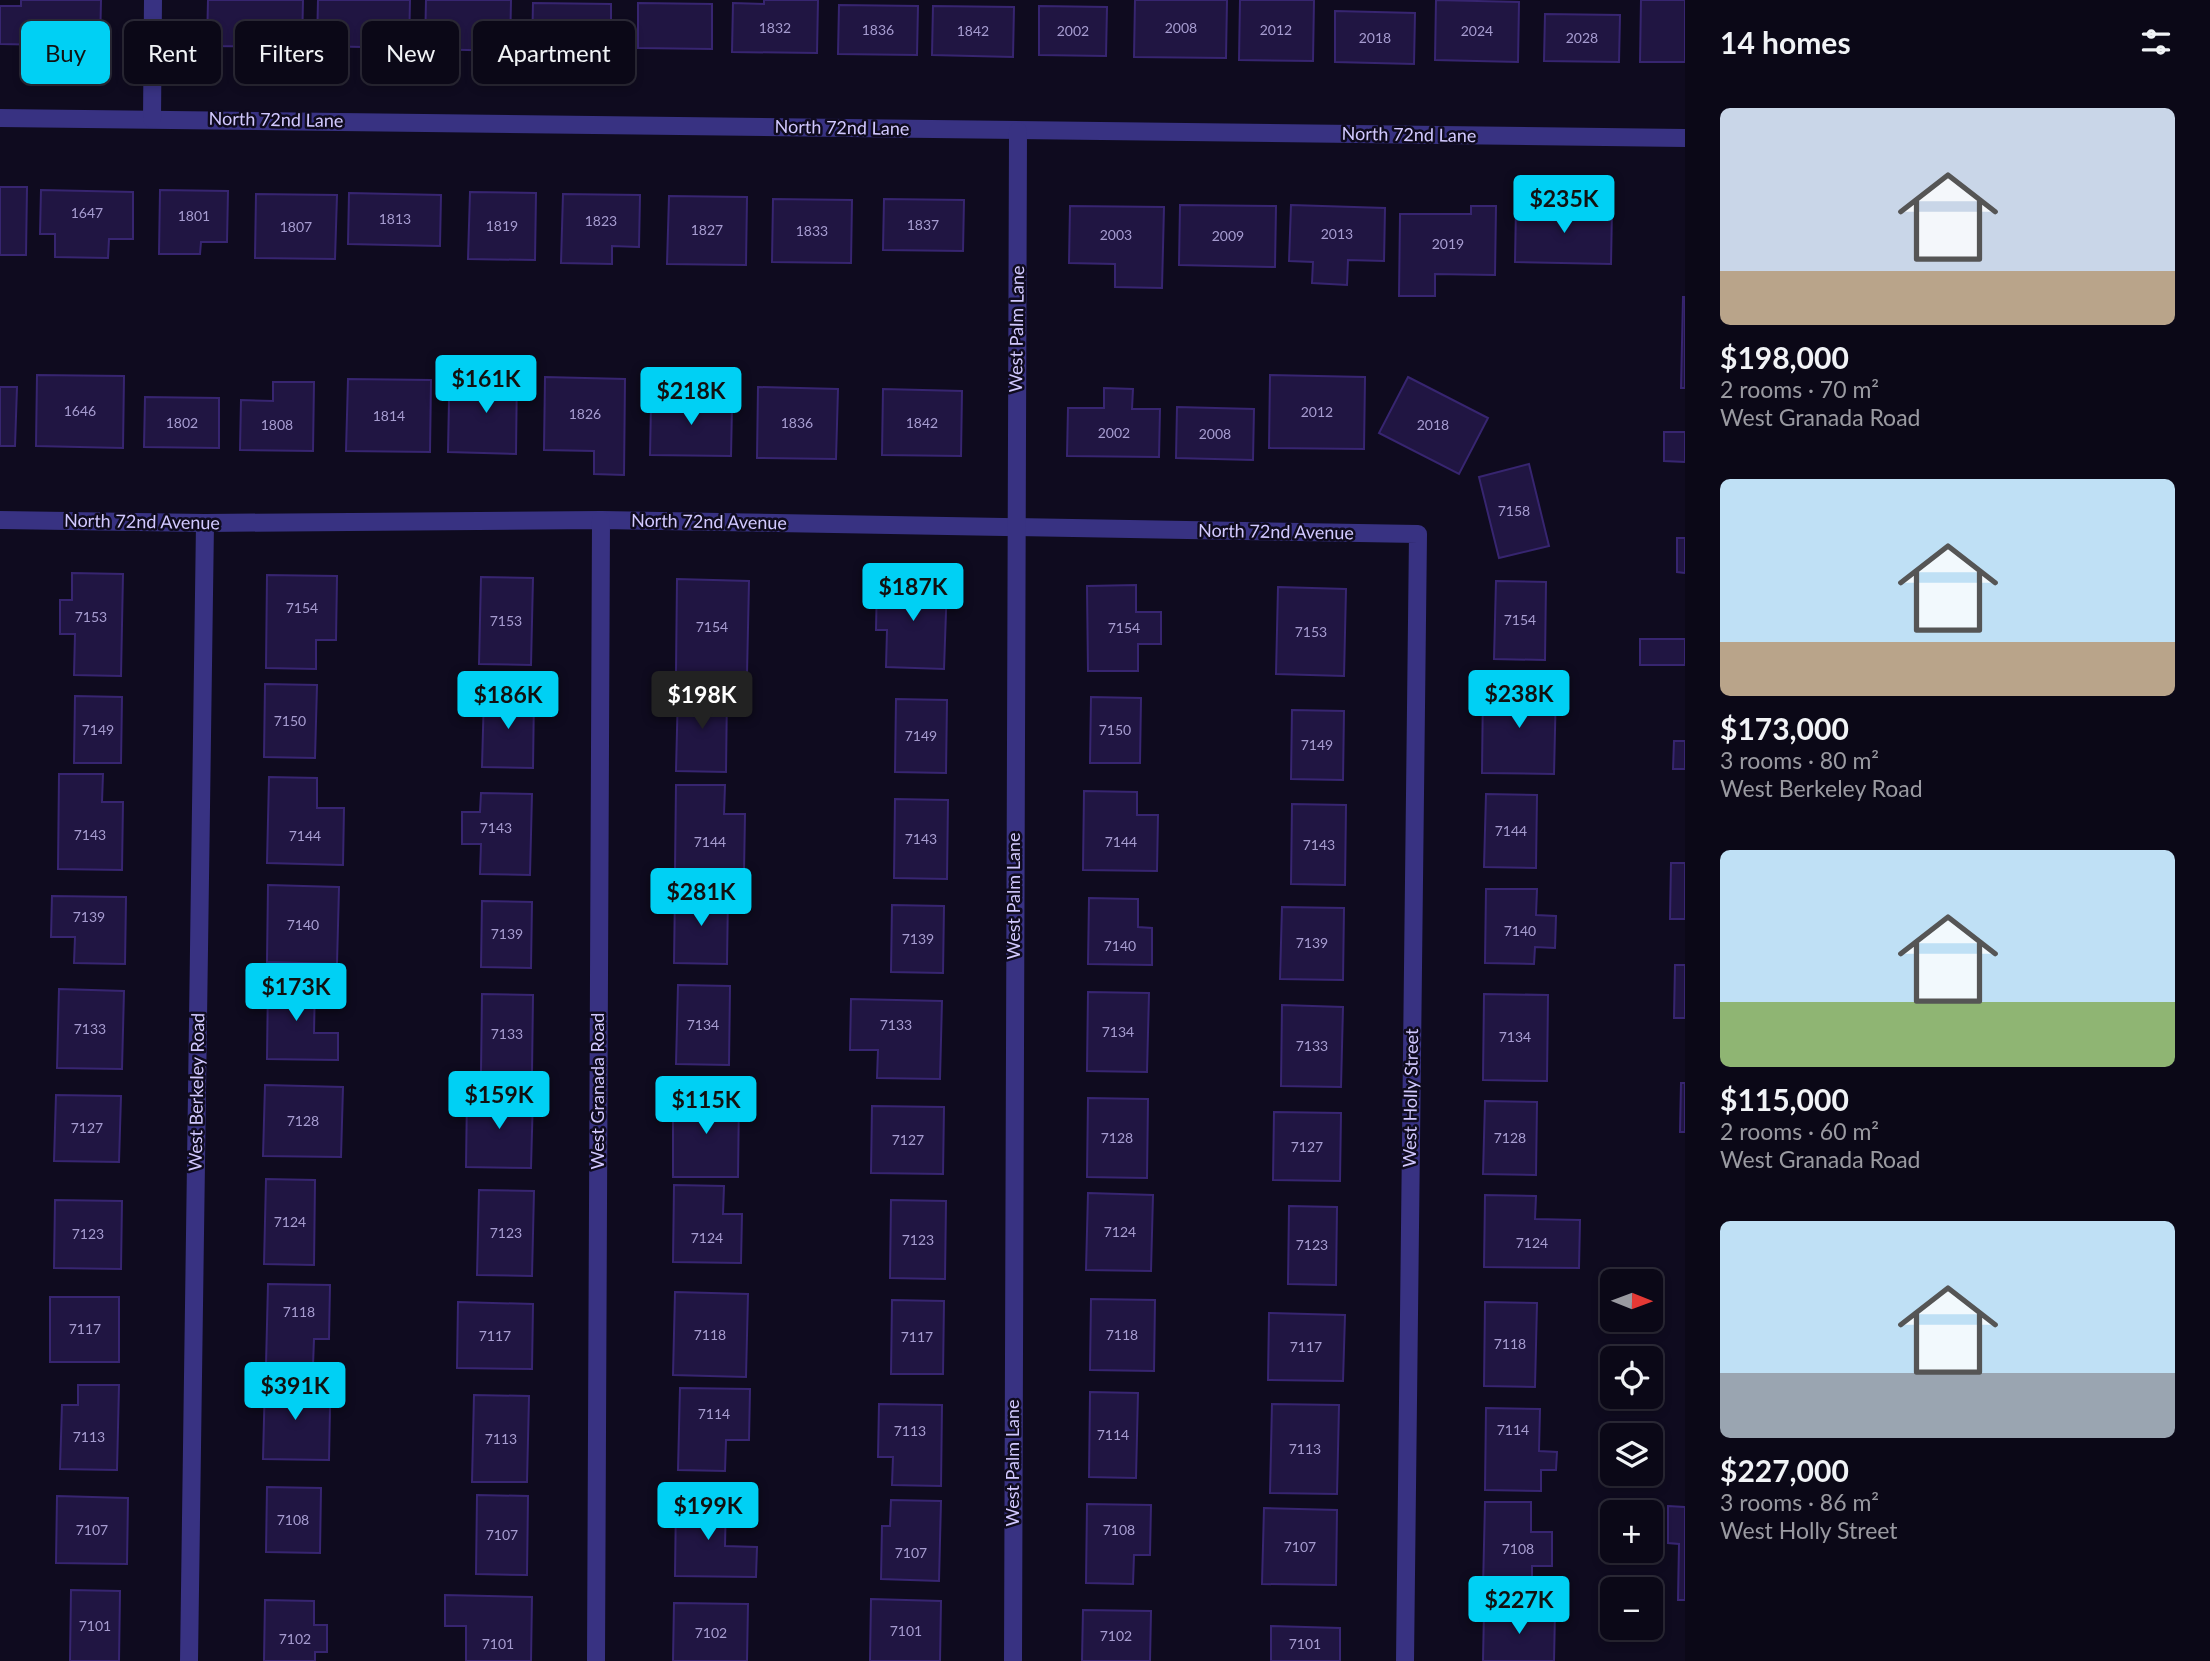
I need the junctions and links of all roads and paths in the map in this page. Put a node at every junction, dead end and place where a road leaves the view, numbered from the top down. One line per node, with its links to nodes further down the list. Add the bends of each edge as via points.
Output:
1 (153, 0): 3 (street)
2 (0, 118): 3 (street, North 72nd Lane)
3 (152, 119): 4 (street, North 72nd Lane)
4 (1018, 131): 5 (street, North 72nd Lane); 9 (street, West Palm Lane)
5 (1685, 138)
6 (0, 520): 8 (street, North 72nd Avenue)
7 (601, 520): 8 (street, North 72nd Avenue); 9 (street, North 72nd Avenue); 12 (street, West Granada Road)
8 (205, 523): 11 (street, West Berkeley Road)
9 (1015, 528): 10 (street, North 72nd Avenue); 13 (street, West Palm Lane)
10 (1418, 534): 14 (street, West Holly Street)
11 (189, 1661)
12 (596, 1661)
13 (1013, 1661)
14 (1405, 1661)

